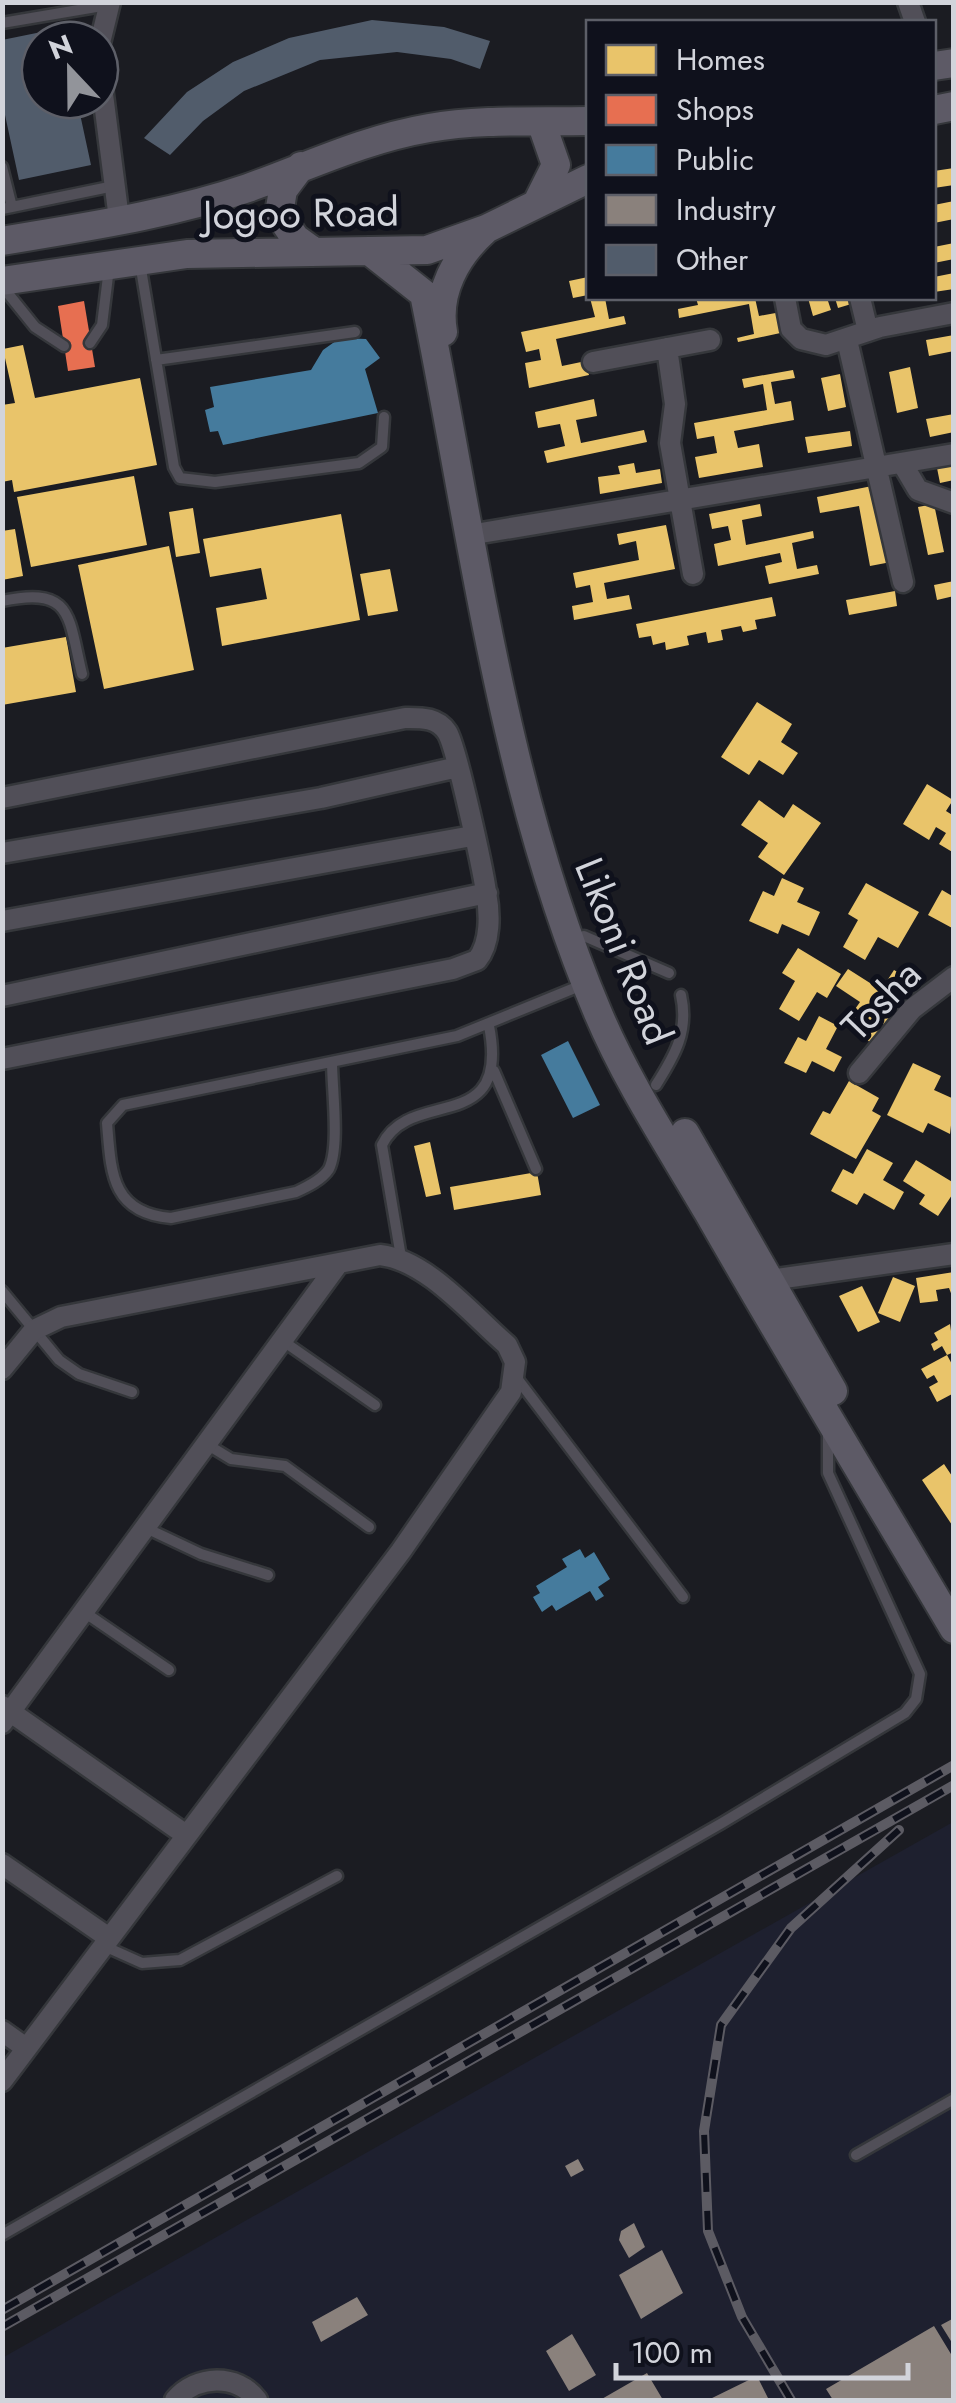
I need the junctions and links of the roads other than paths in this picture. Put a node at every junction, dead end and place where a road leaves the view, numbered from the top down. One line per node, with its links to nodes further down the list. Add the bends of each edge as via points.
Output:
1 (109, 4): 2 (lane)
2 (2, 22)
3 (106, 120): 9 (street)
4 (586, 121): 5 (street, Jogoo Road)
5 (541, 122): 6 (street, Jogoo Road, via 428,128); 10 (street, via 556,164)
6 (301, 166): 12 (street, Jogoo Road, via 180,208); 15 (street, via 283,190 279,214)
7 (2, 167): 11 (lane)
8 (586, 180): 10 (street, Jogoo Road)
9 (115, 186): 11 (lane); 12 (street)
10 (537, 203): 13 (street, Jogoo Road)
11 (7, 208)
12 (119, 219): 14 (street, Jogoo Road)
13 (486, 229): 16 (street, Jogoo Road, via 427,250); 38 (street, Likoni Road, via 456,261 439,308)
14 (2, 241)
15 (313, 252): 16 (street, Jogoo Road); 17 (street, Jogoo Road)
16 (372, 253): 52 (street, Likoni Road, via 424,294 524,783)
17 (140, 259): 18 (street, Jogoo Road); 30 (lane)
18 (110, 264): 19 (street, Jogoo Road); 27 (lane, via 102,325)
19 (2, 284): 28 (lane, via 35,328)
20 (785, 300): 26 (street, via 791,329 801,339 826,345)
21 (860, 300): 23 (street)
22 (954, 314): 23 (street)
23 (868, 331): 26 (street)
24 (355, 332): 30 (lane)
25 (710, 340): 29 (street)
26 (847, 340): 35 (street)
27 (90, 343)
28 (64, 346)
29 (668, 348): 31 (street); 36 (street)
30 (156, 360): 32 (lane, via 174,467 193,482 359,462 382,447)
31 (592, 362)
32 (384, 416)
33 (954, 454): 34 (street)
34 (902, 463): 35 (street); 37 (street, via 918,490)
35 (878, 468): 36 (street); 40 (street)
36 (677, 502): 38 (street); 39 (street)
37 (954, 504)
38 (481, 533): 49 (street, Likoni Road, via 540,808)
39 (694, 574)
40 (903, 582)
41 (2, 601): 42 (lane, via 35,594 66,610)
42 (82, 674)
43 (458, 767): 44 (street, via 449,734 437,722 405,718); 45 (street); 46 (street, via 321,798)
44 (2, 798)
45 (472, 836): 47 (street); 48 (street)
46 (2, 853)
47 (487, 893): 54 (street); 56 (street, via 485,948 465,966)
48 (2, 921)
49 (584, 936): 50 (lane); 60 (street, Likoni Road, via 611,1006)
50 (669, 973)
51 (954, 976): 59 (street, Tosha, via 912,1009)
52 (587, 984): 55 (lane); 71 (street, Likoni Road, via 645,1103)
53 (681, 995): 60 (lane, via 686,1016 678,1049)
54 (2, 996)
55 (489, 1026): 57 (lane); 58 (lane)
56 (2, 1059)
57 (332, 1062): 57 (lane, via 333,1151 328,1170 314,1183 170,1218 149,1216 119,1191 106,1123 123,1105)
58 (494, 1071): 61 (lane); 63 (lane, via 469,1098 400,1124 382,1145)
59 (859, 1073)
60 (656, 1084): 65 (street, Likoni Road)
61 (536, 1168)
62 (954, 1254): 65 (street)
63 (401, 1257): 64 (street); 70 (street, via 507,1345)
64 (338, 1264): 67 (street, via 76,1313); 68 (street)
65 (770, 1280): 71 (street, Likoni Road)
66 (2, 1290): 67 (lane)
67 (34, 1330): 69 (street); 72 (lane, via 79,1374)
68 (283, 1341): 73 (lane); 75 (street)
69 (2, 1369)
70 (515, 1376): 79 (lane); 85 (street, via 494,1419 400,1551)
71 (815, 1378): 74 (street, Likoni Road); 81 (street, Likoni Road)
72 (132, 1392)
73 (375, 1405)
74 (828, 1420): 82 (street, Likoni Road); 94 (lane, via 828,1473 920,1674 916,1699 905,1712)
75 (208, 1445): 76 (lane, via 231,1459 285,1466); 77 (street)
76 (369, 1527)
77 (148, 1528): 78 (lane); 80 (street)
78 (268, 1575)
79 (682, 1598)
80 (84, 1612): 83 (lane); 84 (street)
81 (954, 1612)
82 (954, 1629)
83 (169, 1670)
84 (5, 1714): 85 (street)
85 (186, 1835): 88 (street)
86 (2, 1864): 88 (street)
87 (337, 1876): 88 (lane, via 180,1960 142,1963)
88 (106, 1942): 90 (street)
89 (2, 2031): 90 (street)
90 (26, 2048): 91 (street)
91 (2, 2081)
92 (954, 2099): 93 (lane)
93 (856, 2155)
94 (2, 2235)
95 (175, 2400): 96 (street, via 198,2383 217,2380 236,2383)
96 (258, 2400)

